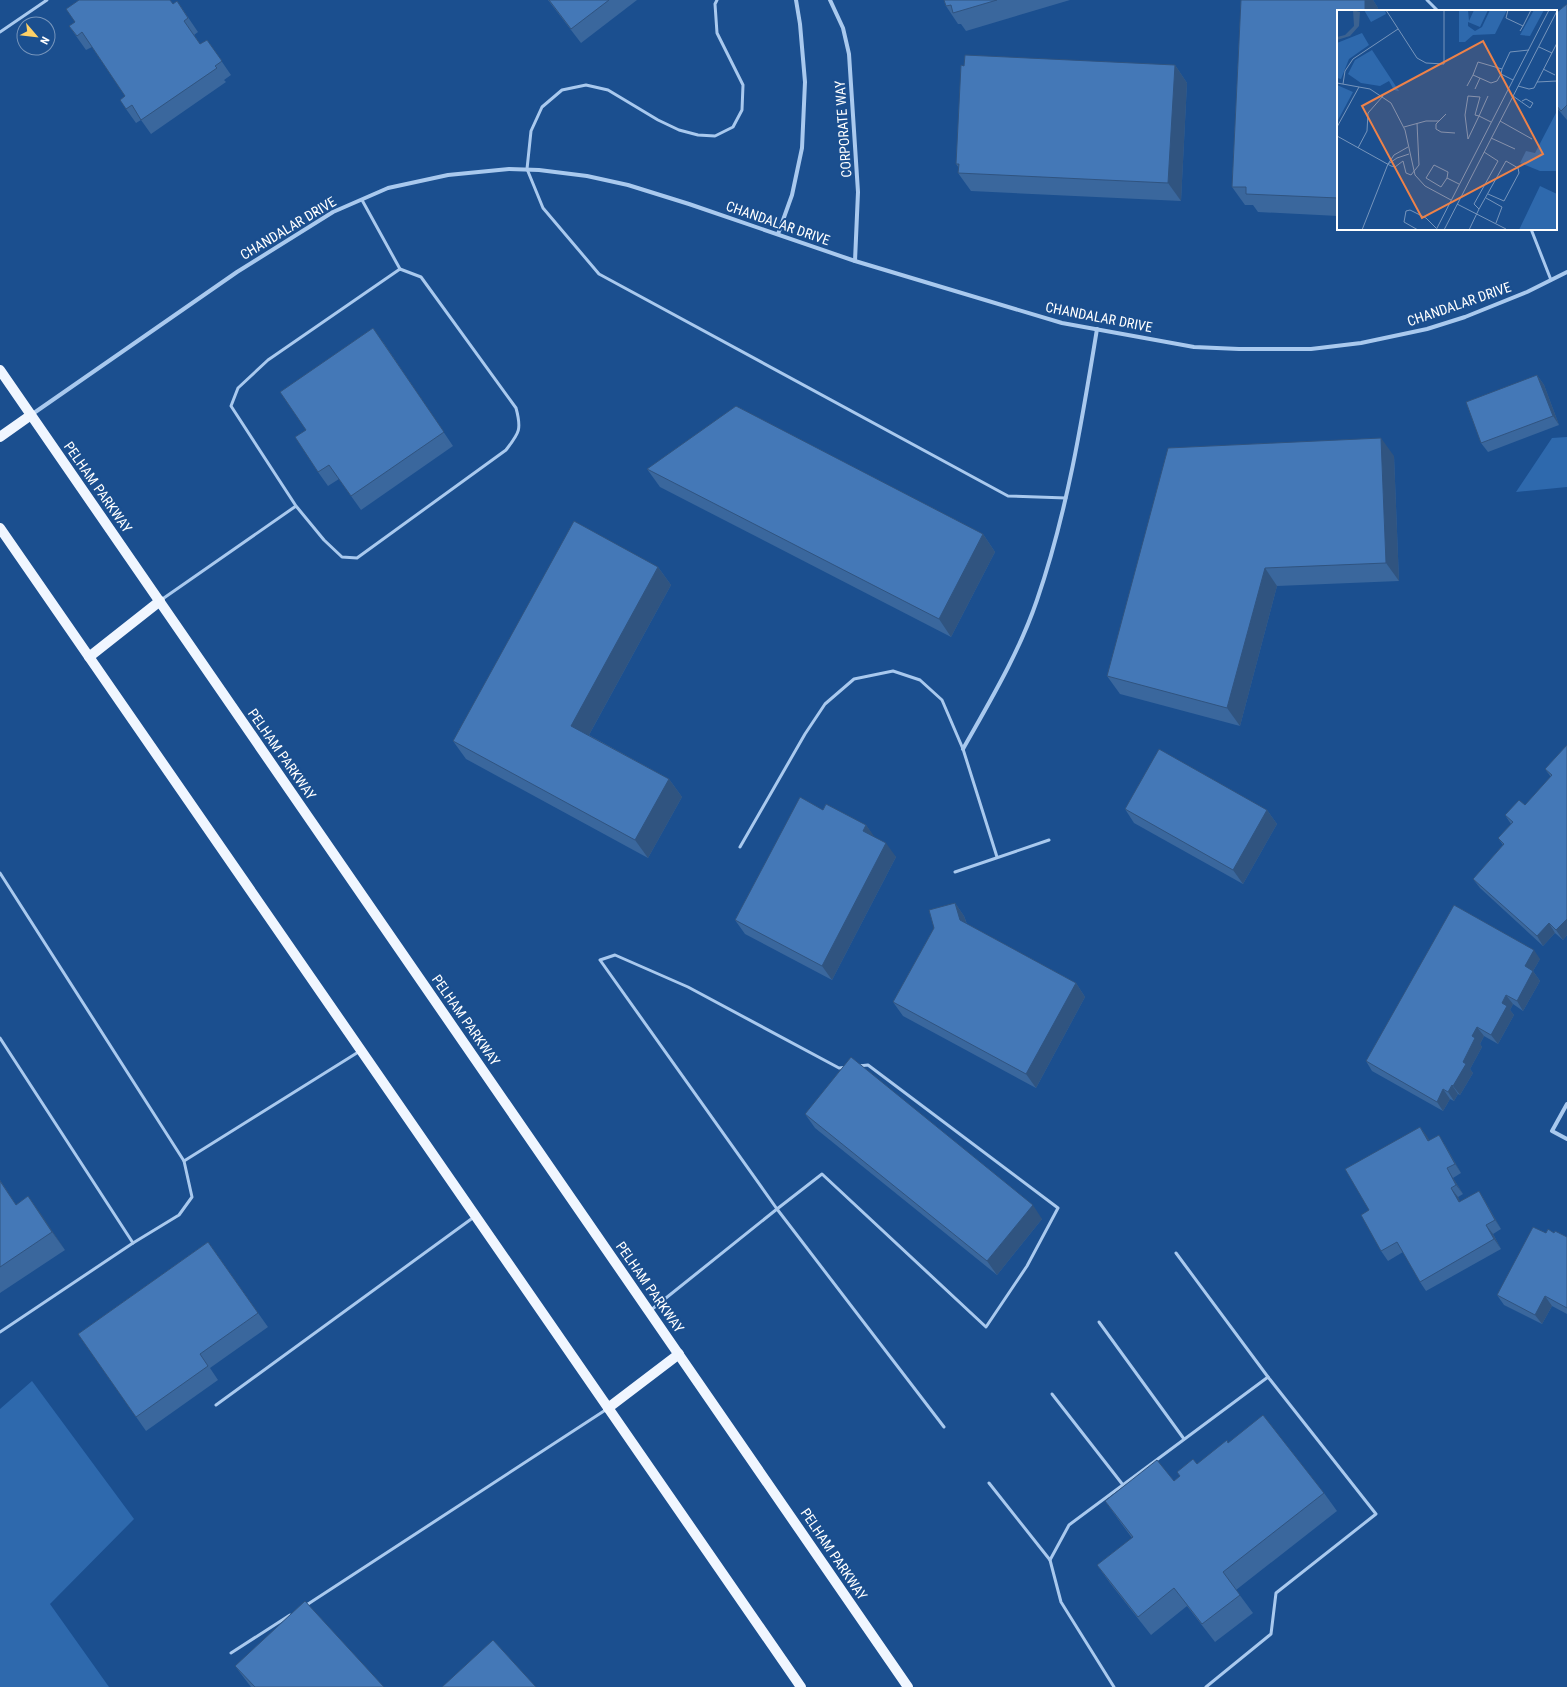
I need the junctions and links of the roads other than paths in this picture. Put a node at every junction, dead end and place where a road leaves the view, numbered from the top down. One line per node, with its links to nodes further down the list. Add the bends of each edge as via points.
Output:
1 (48, 0): 7 (lane)
2 (717, 0): 8 (lane, via 717,33 742,85 742,110 733,127 715,136 679,130 608,90 586,85 562,90 542,107 531,131)
3 (796, 0): 11 (street, via 805,82 802,148 792,195)
4 (830, 0): 12 (street, CORPORATE WAY, via 843,28 849,54 858,192)
5 (1427, 0): 6 (lane)
6 (1437, 10)
7 (0, 32)
8 (527, 169): 9 (street, CHANDALAR DRIVE, via 448,174 388,188); 11 (street, CHANDALAR DRIVE, via 587,176 628,185); 20 (lane, via 543,208 599,274 1008,496)
9 (362, 200): 13 (lane); 18 (street, CHANDALAR DRIVE, via 333,212 237,272)
10 (1531, 230): 15 (lane)
11 (778, 234): 12 (street, CHANDALAR DRIVE)
12 (855, 260): 16 (street, CHANDALAR DRIVE, via 1062,324)
13 (400, 269): 21 (lane, via 268,360 238,388 231,406); 21 (lane, via 421,277 516,408 520,424 516,436 506,450 357,558 342,557)
14 (1567, 272): 15 (street, CHANDALAR DRIVE)
15 (1551, 280): 16 (street, CHANDALAR DRIVE, via 1528,292 1427,329 1361,343 1311,349 1194,347)
16 (1096, 330): 20 (street, via 1085,404)
17 (0, 370): 18 (main road, PELHAM PARKWAY)
18 (31, 415): 19 (main road); 23 (main road, PELHAM PARKWAY)
19 (0, 438)
20 (1066, 498): 25 (street, via 1037,601 1017,649)
21 (296, 506): 23 (lane)
22 (0, 528): 24 (main road)
23 (160, 601): 24 (main road); 40 (main road, PELHAM PARKWAY)
24 (89, 657): 32 (main road)
25 (963, 749): 27 (lane, via 942,700 920,680 893,671 854,679 825,704); 28 (lane)
26 (1049, 840): 28 (lane)
27 (740, 848)
28 (997, 857): 30 (lane)
29 (0, 872): 35 (lane)
30 (955, 872)
31 (0, 1038): 38 (lane)
32 (361, 1050): 35 (lane); 37 (main road)
33 (1567, 1104): 34 (street, via 1552,1131)
34 (1567, 1139)
35 (184, 1161): 38 (lane, via 192,1196 179,1215)
36 (777, 1209): 36 (lane, via 609,973 600,960 615,955 688,987 839,1068 868,1065 1058,1208 1027,1266 986,1327 822,1174); 40 (lane); 48 (lane)
37 (476, 1216): 46 (lane); 47 (main road)
38 (133, 1243): 42 (lane)
39 (1176, 1253): 44 (lane)
40 (650, 1311): 43 (main road, PELHAM PARKWAY)
41 (1099, 1322): 49 (lane)
42 (0, 1332)
43 (679, 1354): 47 (main road); 57 (main road, PELHAM PARKWAY)
44 (1268, 1377): 49 (lane); 59 (lane, via 1376,1514 1276,1593 1271,1634)
45 (1052, 1394): 51 (lane)
46 (216, 1405)
47 (608, 1408): 53 (lane); 56 (main road)
48 (944, 1426)
49 (1184, 1439): 51 (lane)
50 (989, 1483): 52 (lane)
51 (1123, 1485): 52 (lane, via 1069,1525)
52 (1050, 1560): 58 (lane, via 1061,1602)
53 (301, 1608)
54 (294, 1613): 55 (lane)
55 (231, 1652)
56 (801, 1687)
57 (908, 1687)
58 (1114, 1687)
59 (1206, 1687)

